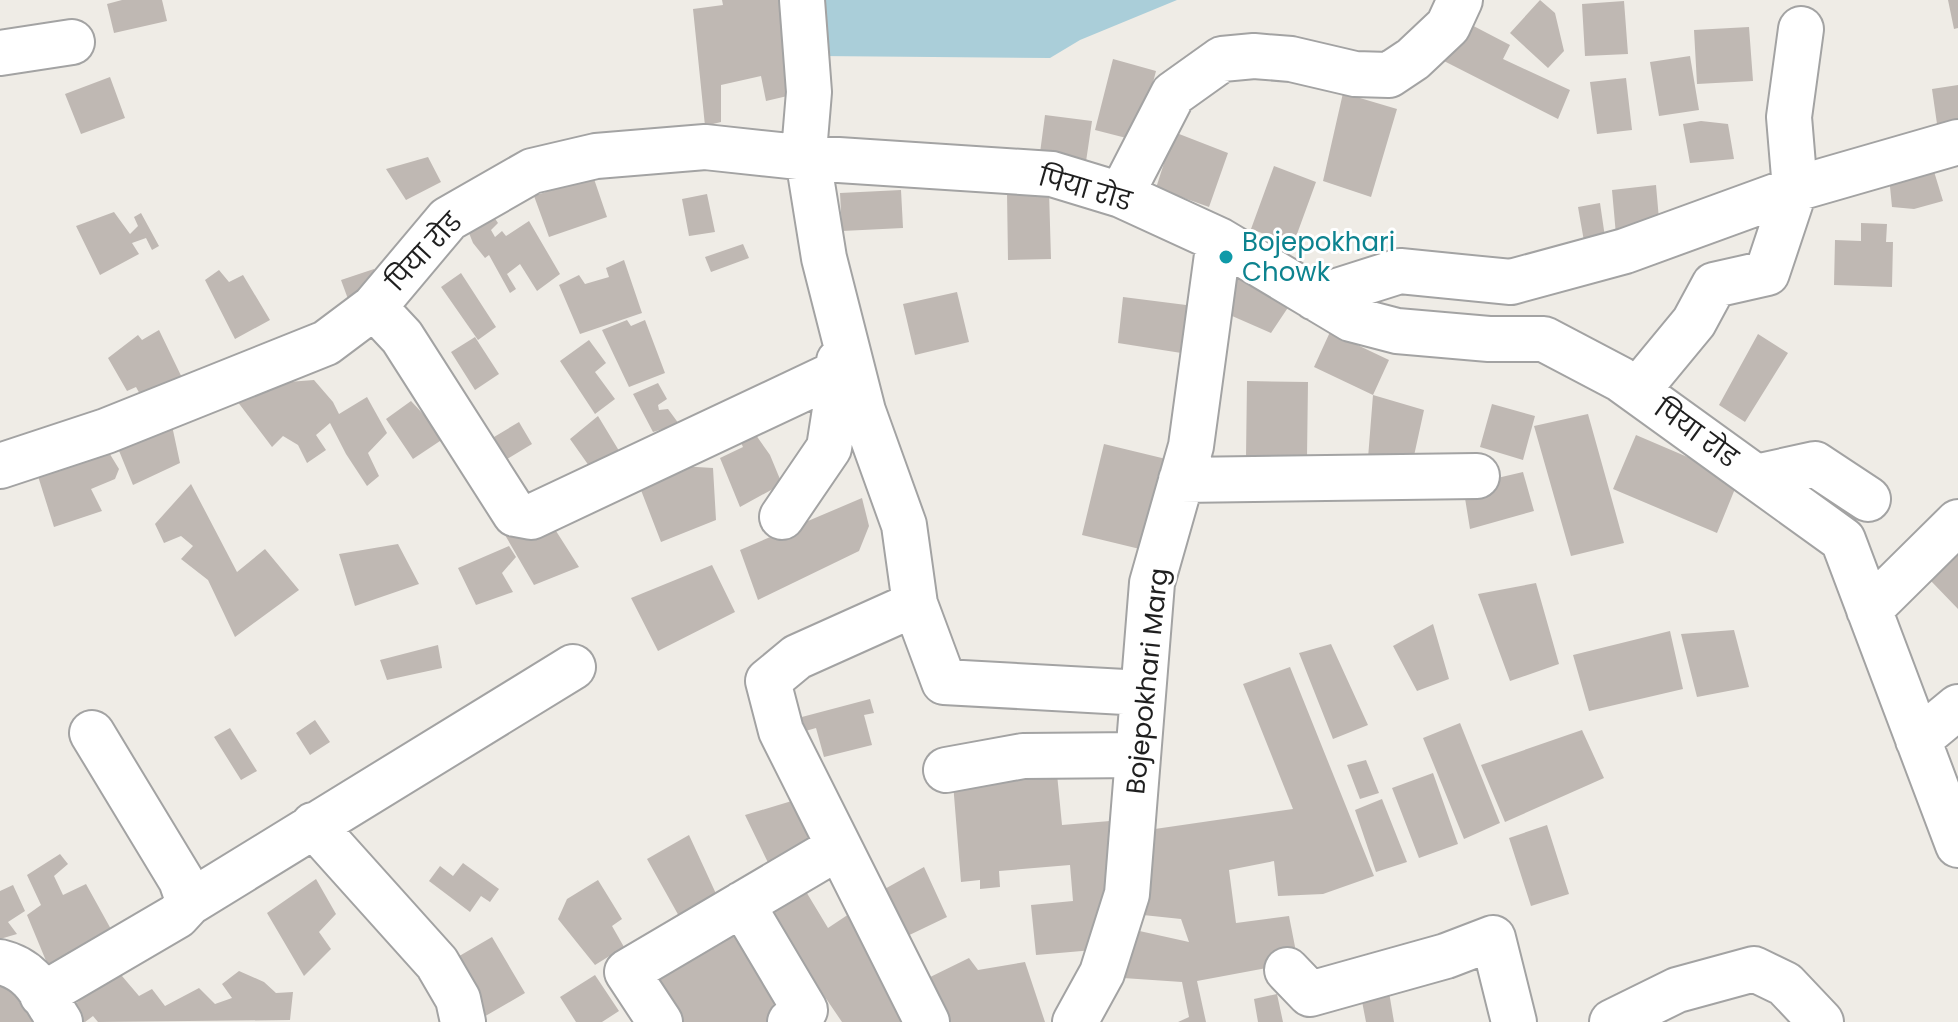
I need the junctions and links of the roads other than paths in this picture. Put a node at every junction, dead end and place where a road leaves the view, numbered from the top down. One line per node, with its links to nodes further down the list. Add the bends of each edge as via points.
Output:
1 (802, 0): 7 (street, via 809,92)
2 (1460, 0): 9 (street, via 1448,26 1389,75 1355,74 1291,59 1222,59 1173,94)
3 (1801, 29): 8 (street, via 1789,117)
4 (72, 42): 5 (street)
5 (0, 53)
6 (1958, 142): 8 (street)
7 (799, 157): 9 (street, पिया रोड, via 1052,174); 12 (street, पिया रोड, via 702,147 596,156 532,171 448,219); 13 (street); 22 (street, via 863,411 904,525)
8 (1795, 189): 11 (street, via 1625,251 1511,282 1400,271); 14 (street, via 1767,273 1714,285 1694,322)
9 (1121, 195): 10 (street, पिया रोड)
10 (1219, 240): 11 (street, पिया रोड); 18 (street, Bojepokhari Marg, via 1191,446)
11 (1315, 298): 14 (street, पिया रोड, via 1351,319 1397,331 1544,339)
12 (374, 307): 13 (street, via 402,337 515,514 531,517); 15 (street, पिया रोड, via 326,343 106,431)
13 (841, 371): 20 (street, via 829,448)
14 (1637, 391): 17 (street, पिया रोड)
15 (0, 466)
16 (1477, 476): 18 (street)
17 (1756, 477): 19 (street, via 1815,464); 23 (street, पिया रोड, via 1843,540)
18 (1181, 480): 25 (street, Bojepokhari Marg, via 1152,583)
19 (1868, 499)
20 (782, 517)
21 (1958, 522): 23 (street)
22 (915, 604): 25 (street, via 944,682); 33 (street, via 797,657 768,681 781,731)
23 (1869, 610): 28 (street, पिया रोड)
24 (573, 667): 31 (street)
25 (1143, 693): 29 (street, Bojepokhari Marg)
26 (1958, 707): 28 (street)
27 (92, 733): 34 (street, via 181,880)
28 (1918, 740): 32 (street, पिया रोड)
29 (1138, 755): 30 (street, via 1023,756); 43 (street, Bojepokhari Marg, via 1127,894 1102,973)
30 (946, 770)
31 (313, 825): 34 (street); 39 (street, via 437,963 458,999)
32 (1958, 845)
33 (839, 847): 35 (street); 42 (street)
34 (189, 903): 38 (street)
35 (742, 904): 40 (street, via 627,972); 41 (street, via 805,1010)
36 (0, 962): 38 (street, via 29,974)
37 (1287, 970): 44 (street, via 1310,994 1493,938)
38 (51, 1008)
39 (463, 1022)
40 (660, 1022)
41 (790, 1022)
42 (927, 1022)
43 (1075, 1022)
44 (1514, 1022)
45 (1612, 1022): 46 (street, via 1677,990 1754,969 1785,984)
46 (1821, 1022)

